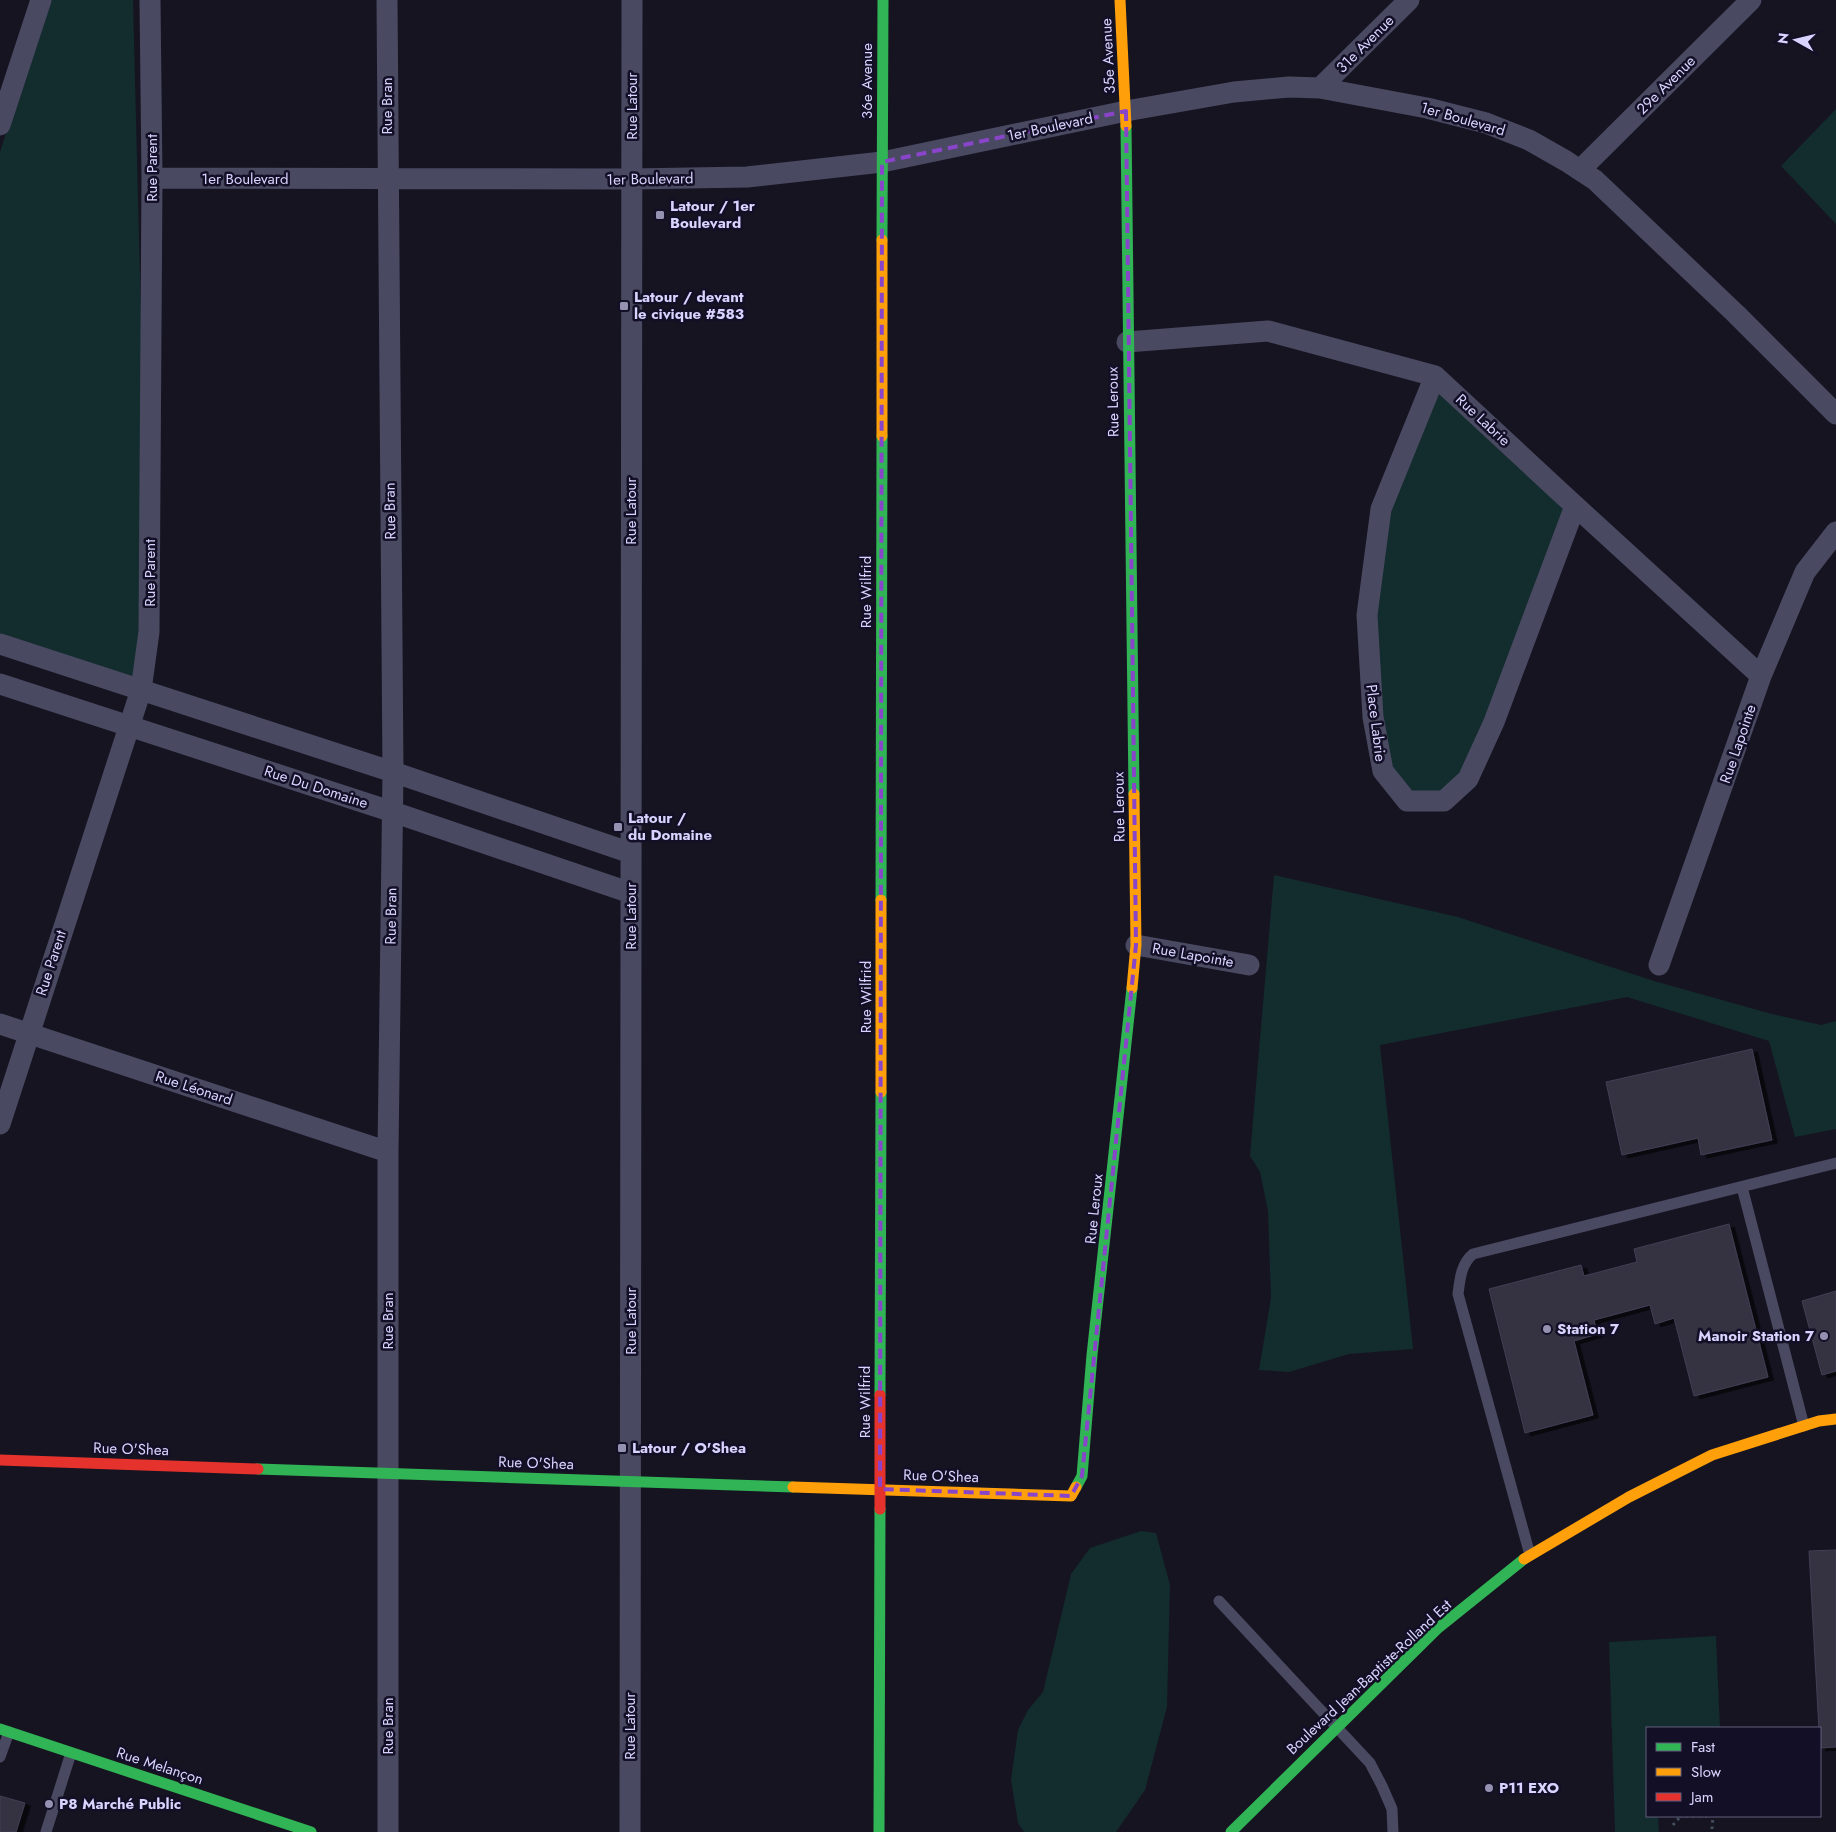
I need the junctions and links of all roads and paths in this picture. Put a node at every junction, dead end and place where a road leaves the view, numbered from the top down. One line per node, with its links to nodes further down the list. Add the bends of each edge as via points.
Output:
1 (41, 0): 11 (street)
2 (150, 0): 14 (street, Rue Parent)
3 (387, 0): 16 (street, Rue Bran)
4 (632, 0): 15 (street, Rue Latour)
5 (883, 0): 12 (street, 36e Avenue)
6 (1120, 0): 10 (street, 35e Avenue)
7 (1409, 0): 9 (street, 31e Avenue)
8 (1751, 0): 13 (street, 29e Avenue)
9 (1320, 88): 10 (street, 1er Boulevard, via 1234,92); 13 (street, 1er Boulevard, via 1486,123 1529,140)
10 (1126, 111): 12 (street, 1er Boulevard); 17 (street, Rue Leroux)
11 (0, 124)
12 (882, 162): 15 (street, 1er Boulevard, via 747,177); 45 (street, Rue Wilfrid)
13 (1580, 170): 19 (street, 1er Boulevard, via 1595,180 1729,307)
14 (152, 178): 16 (street, 1er Boulevard); 25 (street, Rue Parent, via 149,632)
15 (632, 179): 16 (street, 1er Boulevard); 29 (street, Rue Latour)
16 (387, 180): 27 (street, Rue Bran)
17 (1128, 342): 18 (street, Rue Labrie, via 1268,331); 31 (street, Rue Leroux)
18 (1435, 376): 20 (street, Rue Labrie); 20 (street, Place Labrie, via 1380,509 1367,615 1373,717 1383,772 1407,801 1444,800 1468,779 1494,722)
19 (1836, 414)
20 (1575, 506): 23 (street, Rue Labrie)
21 (1836, 532): 23 (street, Rue Lapointe, via 1805,572)
22 (0, 644): 25 (street)
23 (1762, 676): 32 (street, Rue Lapointe)
24 (0, 684): 26 (street, Rue Du Domaine)
25 (140, 690): 26 (street, Rue Parent); 27 (street)
26 (129, 726): 28 (street, Rue Du Domaine); 35 (street, Rue Parent)
27 (393, 772): 28 (street, Rue Bran); 29 (street)
28 (393, 812): 30 (street, Rue Du Domaine); 37 (street, Rue Bran)
29 (631, 853): 30 (street, Rue Latour)
30 (631, 893): 44 (street, Rue Latour)
31 (1136, 945): 33 (street, Rue Lapointe); 46 (street, Rue Leroux, via 1082,1476)
32 (1659, 965)
33 (1249, 966)
34 (0, 1024): 35 (street, Rue Léonard)
35 (28, 1034): 36 (street, Rue Parent); 37 (street, Rue Léonard)
36 (0, 1124)
37 (388, 1152): 43 (street, Rue Bran)
38 (1836, 1163): 39 (lane)
39 (1742, 1187): 41 (lane); 47 (lane, via 1473,1254 1466,1260 1458,1294)
40 (1836, 1419): 41 (street, Boulevard Jean-Baptiste-Rolland Est)
41 (1804, 1426): 47 (street, Boulevard Jean-Baptiste-Rolland Est, via 1712,1455 1629,1497)
42 (0, 1460): 43 (street, Rue O'Shea)
43 (388, 1473): 44 (street, Rue O'Shea); 59 (street, Rue Bran)
44 (630, 1481): 45 (street, Rue O'Shea); 60 (street, Rue Latour)
45 (880, 1489): 46 (street, Rue O'Shea); 61 (street, Rue Wilfrid)
46 (1071, 1496)
47 (1530, 1555): 49 (street, Boulevard Jean-Baptiste-Rolland Est, via 1437,1629)
48 (1219, 1601): 49 (lane)
49 (1336, 1727): 62 (street, Boulevard Jean-Baptiste-Rolland Est); 63 (lane, via 1370,1763 1392,1809)
50 (4, 1731): 51 (street, Rue Melançon); 52 (lane)
51 (71, 1753): 57 (lane); 58 (street, Rue Melançon)
52 (0, 1758)
53 (1679, 1817): 55 (path)
54 (1711, 1817): 56 (path)
55 (1673, 1825)
56 (1712, 1829)
57 (46, 1832)
58 (311, 1832)
59 (388, 1832)
60 (630, 1832)
61 (879, 1832)
62 (1231, 1832)
63 (1393, 1832)

